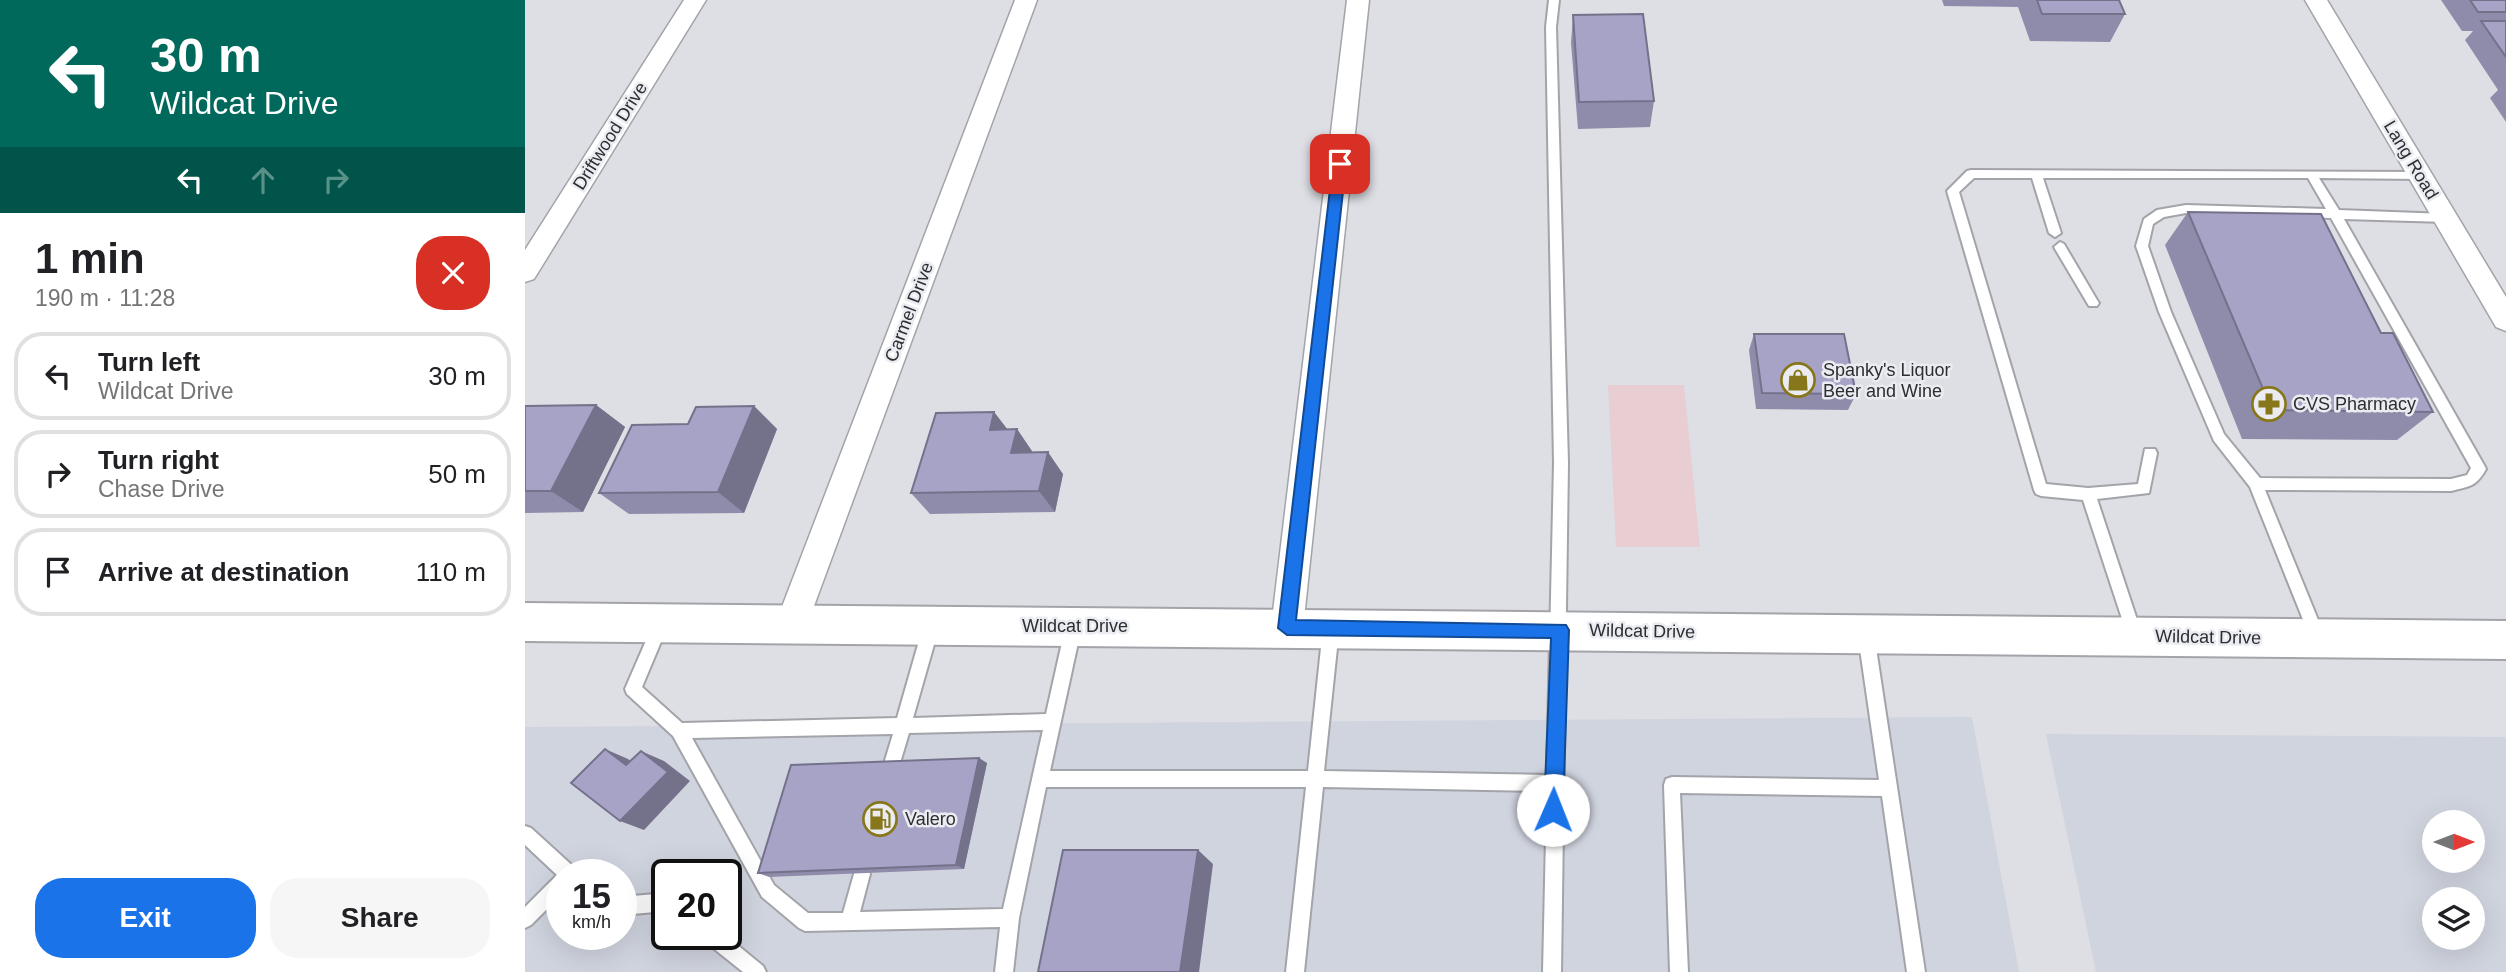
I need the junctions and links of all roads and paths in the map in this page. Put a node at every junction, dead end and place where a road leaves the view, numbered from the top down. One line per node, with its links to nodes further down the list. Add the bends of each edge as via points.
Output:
1 (695, 0): 13 (street, Driftwood Drive)
2 (1027, 0): 21 (street, Carmel Drive)
3 (1359, 0): 24 (street)
4 (1554, 0): 26 (lane)
5 (2316, 0): 8 (street, Lang Road)
6 (2036, 174): 7 (lane); 11 (lane); 18 (lane, via 1971,174 1953,191 2041,489)
7 (2311, 174): 8 (lane); 9 (lane)
8 (2420, 175): 10 (street, Lang Road)
9 (2335, 214): 10 (lane); 17 (lane, via 2186,209 2161,212 2148,222 2142,246 2165,312 2218,437); 17 (lane, via 2479,469 2472,480 2451,485)
10 (2445, 218): 15 (street, Lang Road)
11 (2055, 233)
12 (2060, 247): 14 (lane)
13 (525, 272)
14 (2093, 303)
15 (2506, 320)
16 (2150, 453): 18 (lane, via 2144,489)
17 (2256, 484): 29 (lane)
18 (2088, 494): 28 (lane)
19 (525, 622): 20 (main road, Wildcat Drive)
20 (660, 623): 21 (main road, Wildcat Drive); 33 (lane, via 633,689)
21 (791, 625): 22 (main road, Wildcat Drive)
22 (932, 625): 23 (main road, Wildcat Drive); 32 (lane)
23 (1074, 626): 24 (main road, Wildcat Drive); 31 (lane)
24 (1287, 628): 25 (main road, Wildcat Drive)
25 (1332, 628): 26 (main road, Wildcat Drive); 36 (lane)
26 (1560, 630): 27 (main road, Wildcat Drive); 37 (lane)
27 (1866, 634): 28 (main road, Wildcat Drive); 38 (lane)
28 (2134, 636): 29 (main road, Wildcat Drive)
29 (2317, 639): 30 (main road, Wildcat Drive)
30 (2506, 640)
31 (1053, 722): 32 (lane); 35 (lane)
32 (902, 726): 33 (lane); 34 (lane)
33 (679, 731): 45 (lane, via 768,891 805,922)
34 (891, 767)
35 (1040, 779): 36 (lane); 43 (lane)
36 (1315, 779): 37 (lane); 49 (lane)
37 (1554, 783): 50 (lane)
38 (1890, 788): 51 (lane, via 1672,785); 52 (lane)
39 (525, 834): 40 (lane)
40 (550, 859)
41 (862, 874): 45 (lane)
42 (546, 898): 44 (lane)
43 (1010, 918): 45 (lane); 48 (lane)
44 (525, 919)
45 (849, 922)
46 (729, 950): 47 (lane)
47 (757, 972)
48 (1004, 972)
49 (1295, 972)
50 (1552, 972)
51 (1679, 972)
52 (1916, 972)

